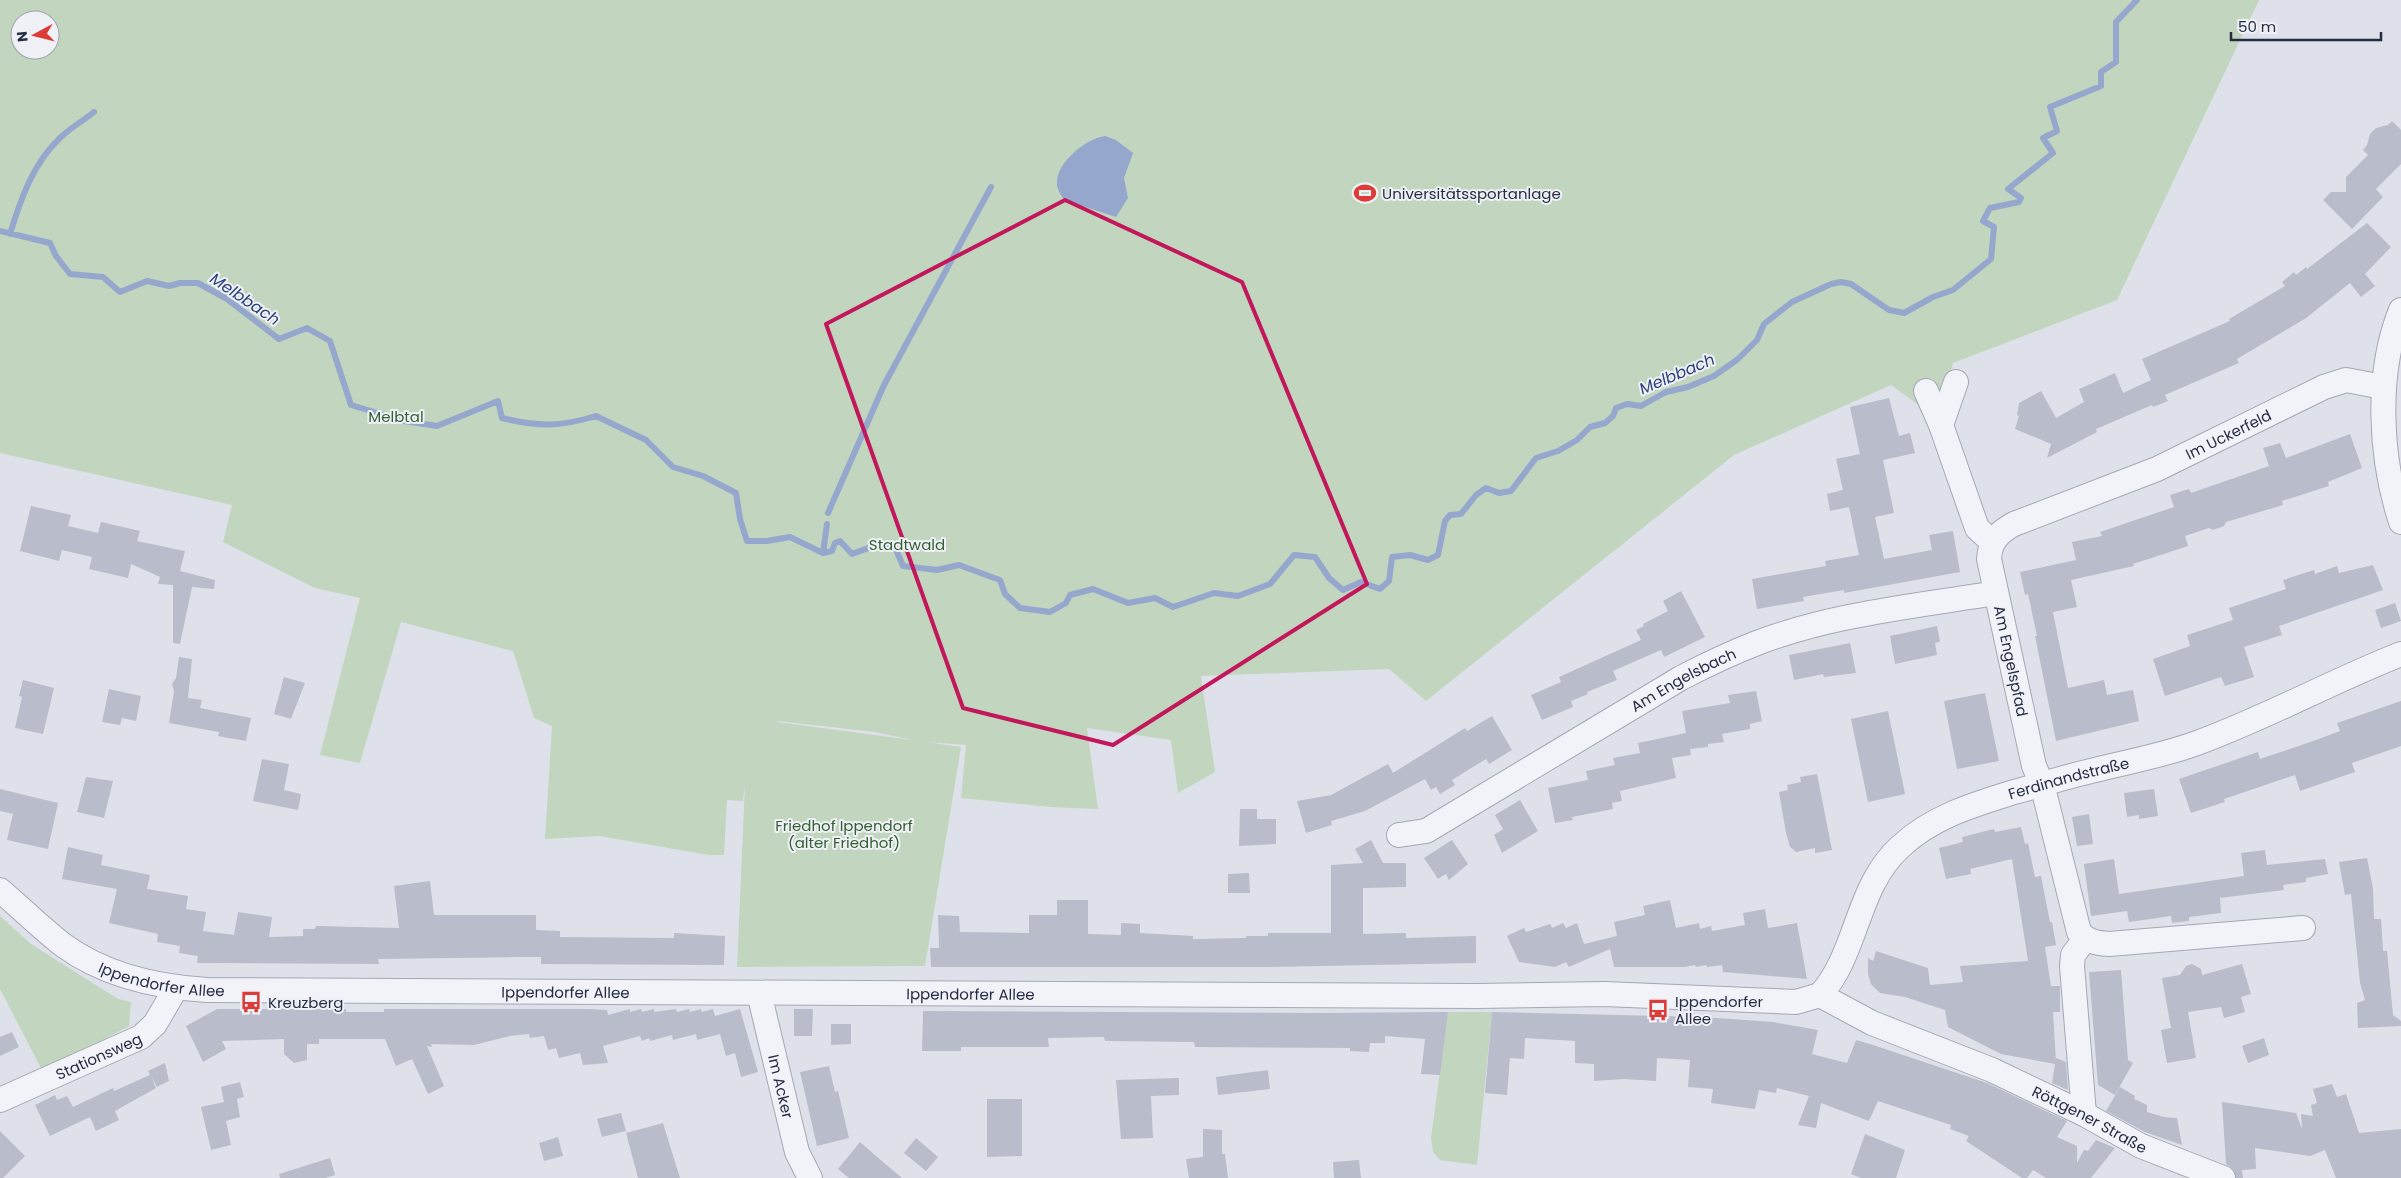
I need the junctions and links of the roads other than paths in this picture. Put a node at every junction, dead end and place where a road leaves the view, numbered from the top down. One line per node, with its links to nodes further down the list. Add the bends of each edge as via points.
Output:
1 (2401, 310): 3 (street)
2 (1956, 382): 5 (street)
3 (2390, 384): 6 (street, via 2386,460); 8 (street, Im Uckerfeld, via 2346,380 2330,385 2156,469 2014,524)
4 (1926, 392): 5 (street)
5 (1941, 425): 8 (street, via 1977,528)
6 (2395, 480): 7 (street)
7 (2401, 522)
8 (1992, 542): 9 (street, Am Engelspfad, via 1989,559)
9 (1996, 593): 11 (street, Am Engelspfad, via 2034,766); 12 (street, Am Engelsbach, via 1856,617 1787,633 1749,646 1681,678 1426,831)
10 (2401, 654): 11 (street, Ferdinandstraße, via 2197,743 2158,756)
11 (2042, 784): 15 (street, Am Engelspfad, via 2075,921); 18 (street, Ferdinandstraße, via 1944,816 1900,847 1871,886 1834,980)
12 (1399, 835)
13 (0, 890): 16 (street, Ippendorfer Allee, via 64,946 87,959 146,982)
14 (2303, 928): 15 (street, via 2109,944)
15 (2085, 939): 20 (street, via 2073,955 2072,966)
16 (176, 988): 17 (street, Ippendorfer Allee, via 259,992); 19 (street, Stationsweg, via 154,1024 141,1037)
17 (759, 993): 18 (street, Ippendorfer Allee, via 1604,994 1796,1002); 21 (street, Im Acker, via 797,1152)
18 (1820, 995): 20 (street, Röttgener Straße, via 1872,1023 1956,1055)
19 (0, 1100)
20 (2084, 1114): 22 (street, Röttgener Straße, via 2141,1146)
21 (810, 1178)
22 (2223, 1178)

